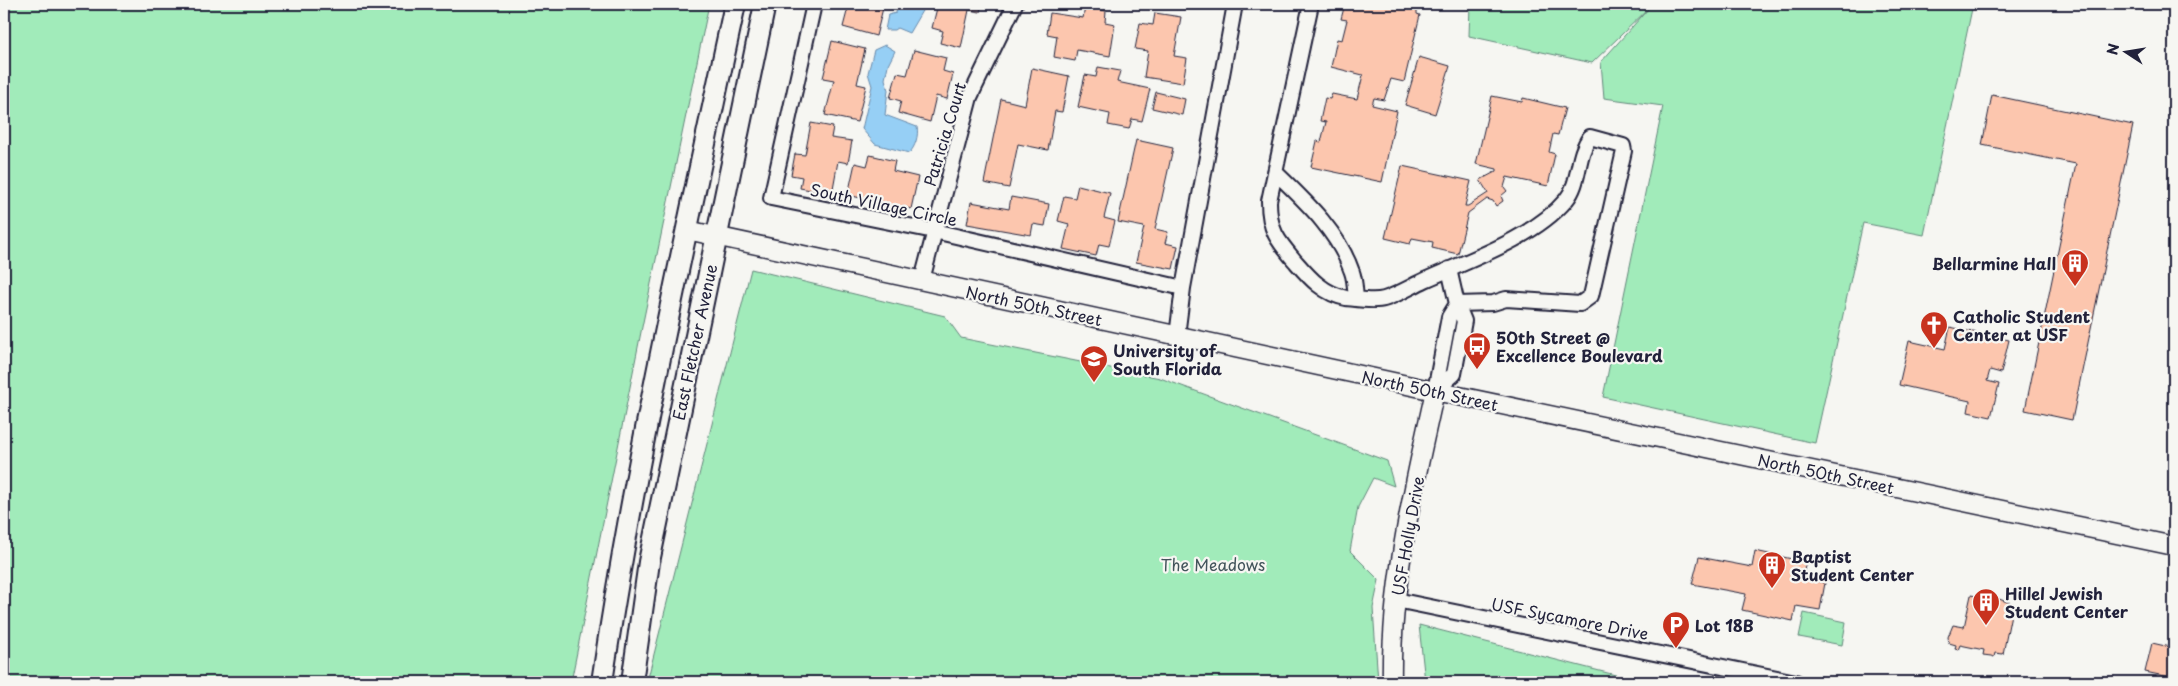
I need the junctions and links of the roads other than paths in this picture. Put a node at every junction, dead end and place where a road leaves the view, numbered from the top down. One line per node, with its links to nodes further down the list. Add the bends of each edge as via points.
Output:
1 (735, 4): 8 (main road, East Fletcher Avenue)
2 (765, 4): 10 (main road, East Fletcher Avenue)
3 (814, 4): 9 (street, South Village Circle, via 771,198)
4 (1015, 4): 9 (street, Patricia Court, via 970,97)
5 (1235, 4): 13 (street)
6 (1311, 4): 7 (street)
7 (1275, 172): 14 (street, via 1316,212 1340,245 1353,273); 14 (street, via 1269,218 1276,240 1316,285 1344,298)
8 (687, 230): 10 (street, North 50th Street); 20 (main road, East Fletcher Avenue, via 620,558)
9 (934, 231): 12 (street, Patricia Court); 13 (street, South Village Circle)
10 (717, 236): 12 (street, North 50th Street); 21 (main road, East Fletcher Avenue, via 649,562)
11 (1448, 269): 14 (street, via 1383,300); 15 (street); 15 (street, via 1507,244 1566,200 1590,137 1623,146 1591,296 1580,304 1506,299)
12 (922, 280): 16 (street, North 50th Street)
13 (1183, 288): 16 (street)
14 (1356, 298)
15 (1457, 304): 17 (street, via 1464,322 1454,374)
16 (1177, 336): 17 (street, North 50th Street)
17 (1435, 392): 18 (street, North 50th Street); 19 (street, USF Holly Drive, via 1405,538)
18 (2174, 546)
19 (1396, 600): 22 (street, USF Holly Drive); 23 (street, USF Sycamore Drive)
20 (602, 682)
21 (632, 682)
22 (1392, 682)
23 (1796, 682)

